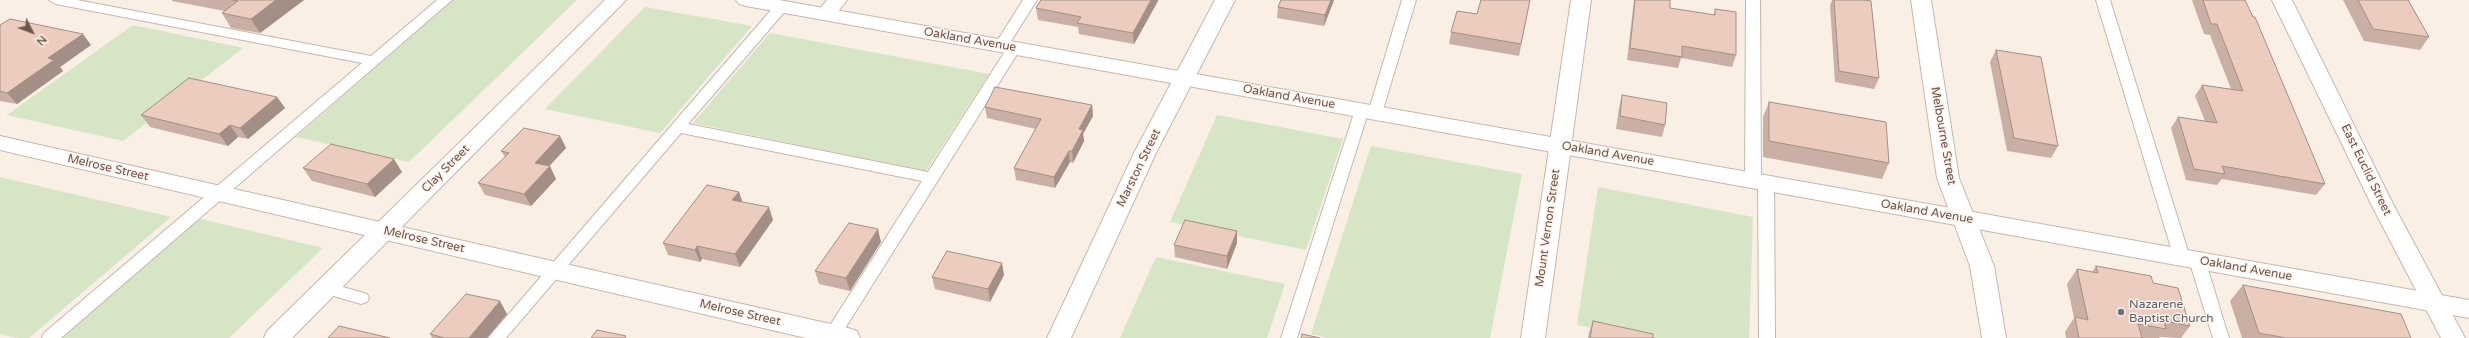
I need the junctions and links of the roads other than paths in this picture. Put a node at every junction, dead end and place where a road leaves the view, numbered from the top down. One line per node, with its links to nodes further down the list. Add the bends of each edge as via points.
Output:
1 (56, 0): 16 (lane)
2 (445, 0): 16 (lane)
3 (616, 0): 26 (street, Clay Street)
4 (746, 0): 13 (street, Oakland Avenue)
5 (1030, 0): 15 (lane)
6 (1225, 0): 17 (street, Marston Street)
7 (1409, 0): 18 (lane)
8 (1581, 0): 21 (street, Mount Vernon Street)
9 (1753, 0): 23 (lane)
10 (1921, 0): 25 (street, Melbourne Street, via 1948,178)
11 (2103, 0): 27 (lane)
12 (2282, 0): 31 (street, East Euclid Street, via 2383,206)
13 (782, 6): 14 (street, Oakland Avenue); 19 (lane)
14 (831, 7): 15 (street, Oakland Avenue)
15 (1008, 47): 17 (street, Oakland Avenue); 22 (lane)
16 (373, 61): 24 (lane)
17 (1184, 78): 18 (street, Oakland Avenue); 37 (street, Marston Street, via 1145,153)
18 (1368, 111): 21 (street, Oakland Avenue); 38 (lane)
19 (677, 127): 22 (lane); 28 (lane)
20 (0, 143): 24 (street, Melrose Street)
21 (1560, 146): 23 (street, Oakland Avenue); 39 (street, Mount Vernon Street)
22 (932, 178): 33 (lane)
23 (1759, 182): 25 (street, Oakland Avenue); 40 (lane)
24 (218, 192): 26 (street, Melrose Street); 34 (lane)
25 (1964, 218): 27 (street, Oakland Avenue); 41 (street, Melbourne Street, via 1982,266)
26 (384, 230): 28 (street, Melrose Street); 29 (street, Clay Street)
27 (2189, 259): 31 (street, Oakland Avenue); 42 (lane)
28 (554, 270): 33 (street, Melrose Street); 36 (lane)
29 (326, 288): 30 (lane); 35 (street, Clay Street)
30 (361, 298)
31 (2434, 303): 32 (street, Oakland Avenue); 43 (street, East Euclid Street)
32 (2469, 309)
33 (837, 337)
34 (50, 338)
35 (276, 338)
36 (496, 338)
37 (1059, 338)
38 (1289, 338)
39 (1533, 338)
40 (1767, 338)
41 (1994, 338)
42 (2221, 338)
43 (2453, 338)

